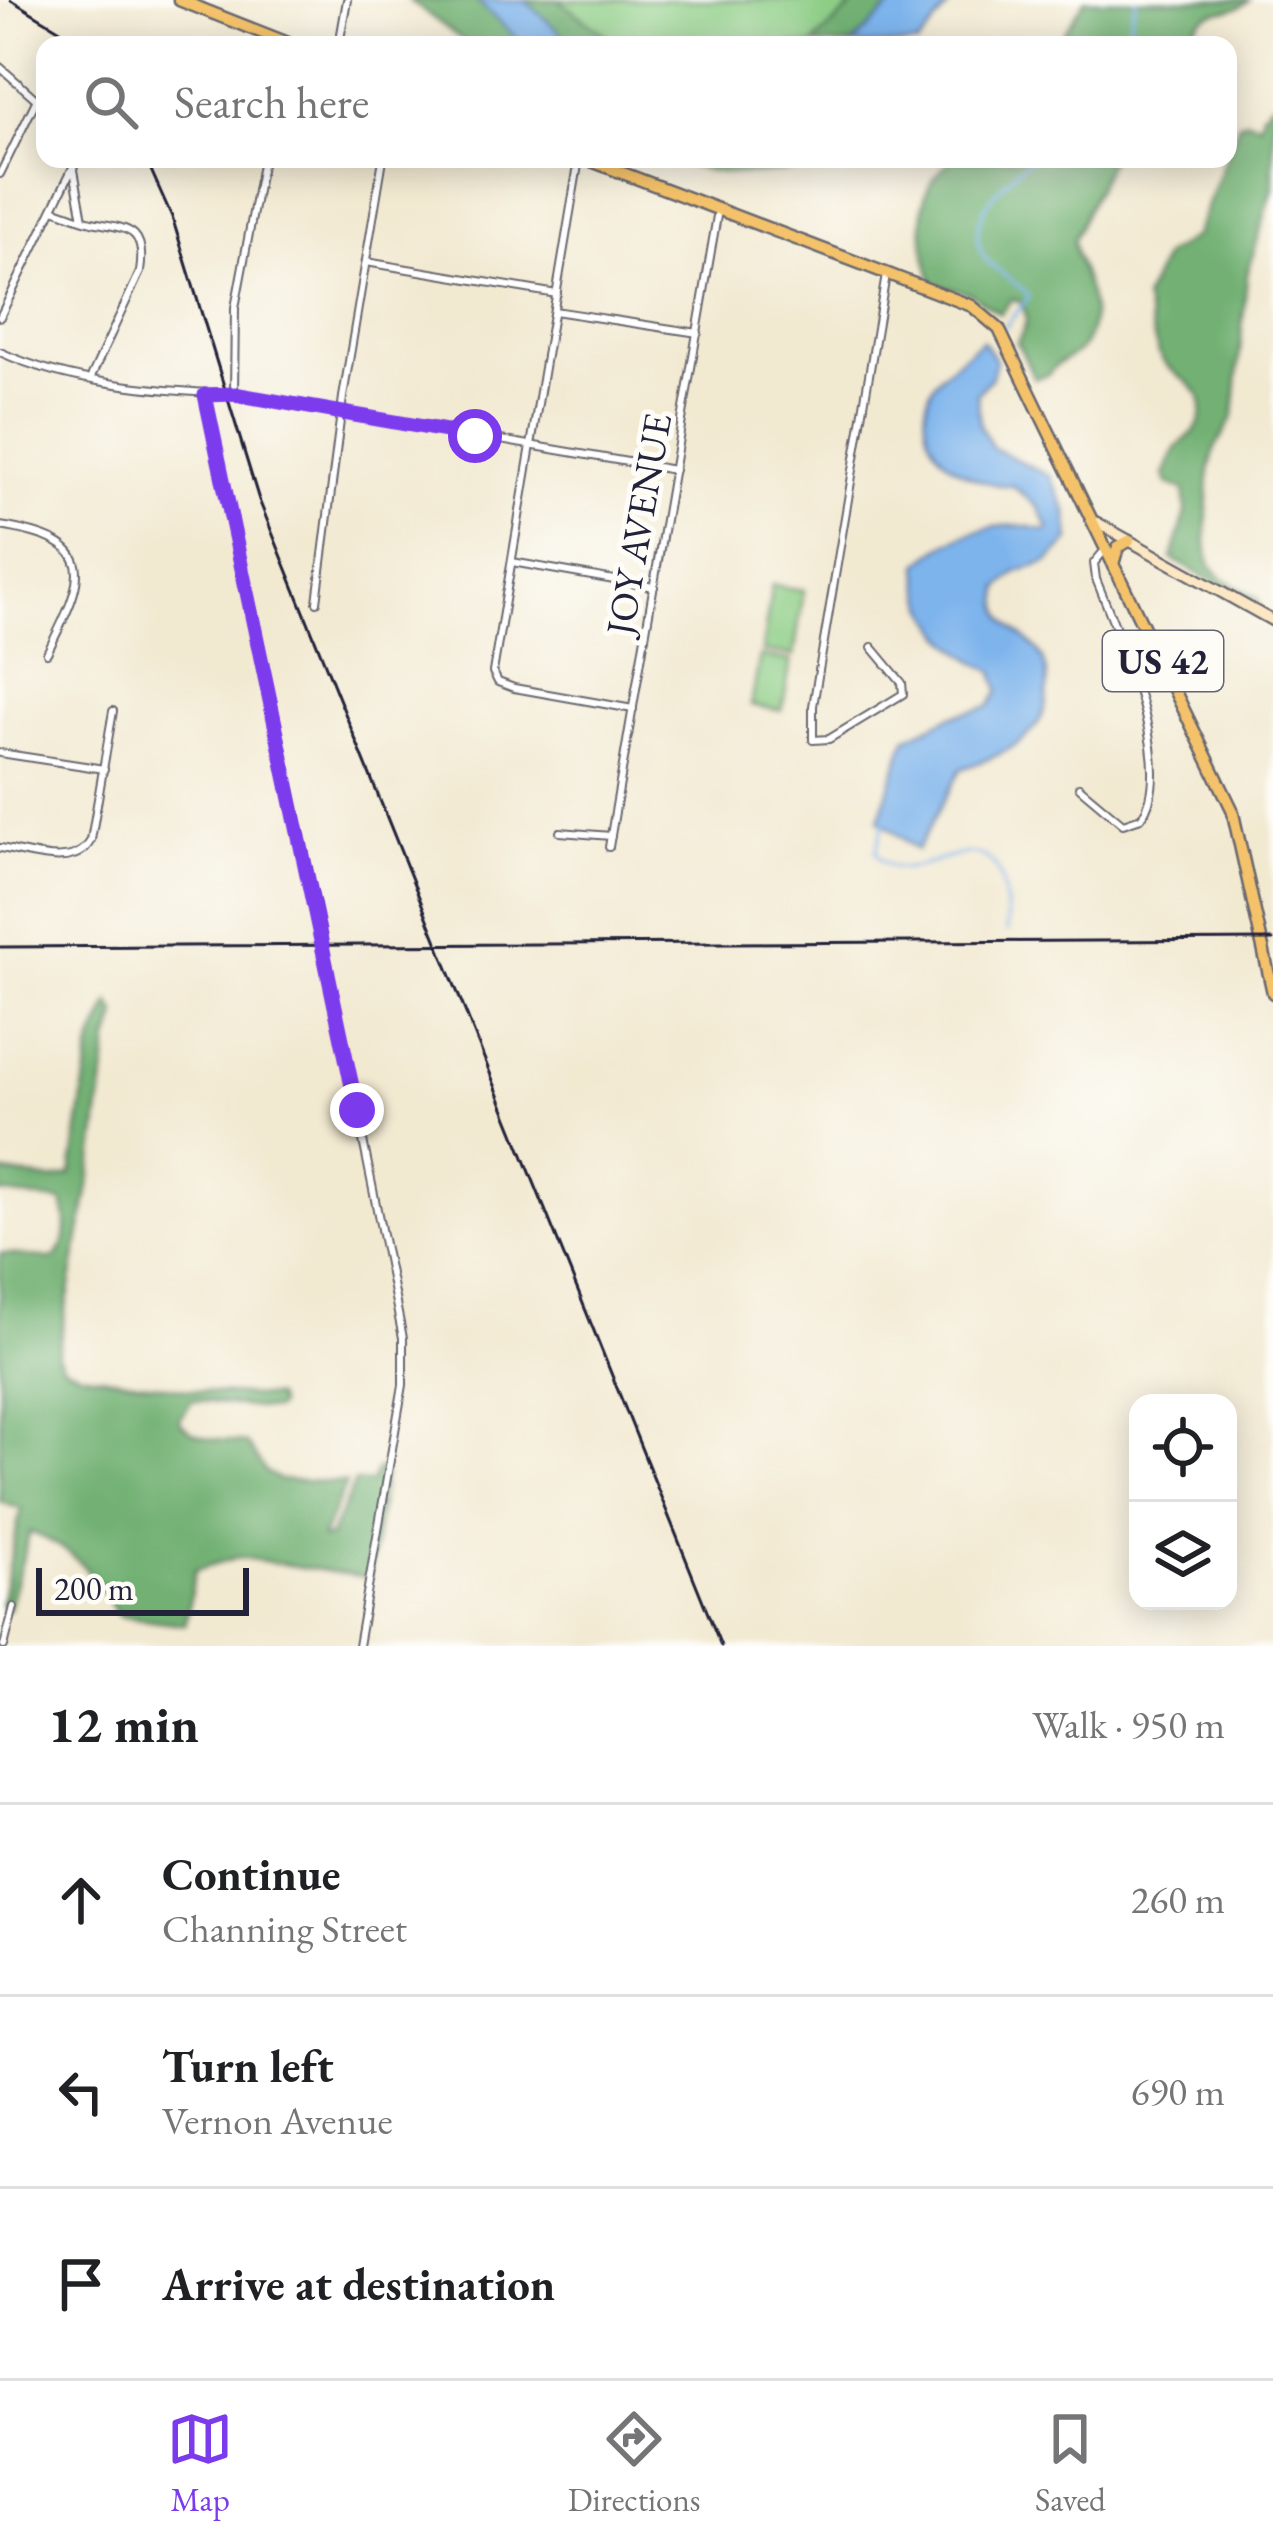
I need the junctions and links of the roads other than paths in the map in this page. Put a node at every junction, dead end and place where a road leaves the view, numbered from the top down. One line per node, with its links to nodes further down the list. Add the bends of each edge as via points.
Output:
1 (179, 0): 3 (main road)
2 (347, 0): 4 (street)
3 (266, 36)
4 (341, 36)
5 (0, 67): 6 (street)
6 (36, 98)
7 (36, 101): 14 (street)
8 (72, 168): 15 (street)
9 (76, 168): 17 (street)
10 (261, 168): 26 (street, via 235,308)
11 (381, 168): 18 (street)
12 (580, 168): 20 (street)
13 (606, 168): 16 (main road, US 42)
14 (0, 174)
15 (52, 209): 17 (street); 22 (street)
16 (718, 210): 19 (main road, US 42); 23 (street, JOY AVENUE)
17 (83, 219): 25 (street, via 129,229 142,264)
18 (365, 262): 20 (street); 28 (street)
19 (886, 275): 31 (main road, US 42, via 990,319); 41 (street, via 813,706 814,740 903,694)
20 (557, 294): 21 (street)
21 (554, 310): 23 (street); 29 (street)
22 (0, 317)
23 (698, 333): 30 (street, JOY AVENUE)
24 (0, 352): 25 (street)
25 (91, 377): 27 (street)
26 (234, 394): 27 (street); 28 (street)
27 (205, 395): 56 (street, via 403,1338 403,1385)
28 (341, 412): 29 (street); 39 (street)
29 (531, 445): 30 (street); 37 (street)
30 (674, 470): 38 (street, JOY AVENUE)
31 (1096, 522): 34 (street); 35 (main road, US 42)
32 (3, 526): 33 (street); 42 (street, via 49,535 75,563 76,594)
33 (0, 537)
34 (1129, 541): 36 (main road); 40 (street)
35 (1108, 548): 36 (main road, US 42); 47 (street, via 1094,570 1150,727 1150,801 1141,818 1123,824)
36 (1114, 560): 52 (main road, US 42, via 1232,809)
37 (512, 562): 38 (street); 43 (street, via 496,680)
38 (654, 586): 43 (street, JOY AVENUE)
39 (316, 602)
40 (1273, 621)
41 (872, 647)
42 (47, 653)
43 (633, 709): 49 (street, JOY AVENUE)
44 (113, 711): 46 (street)
45 (0, 753): 46 (street)
46 (104, 769): 50 (street, via 83,853 66,858)
47 (1079, 787)
48 (560, 832): 49 (street)
49 (611, 836): 51 (street, JOY AVENUE)
50 (0, 848)
51 (609, 848)
52 (1271, 971): 53 (main road, US 42)
53 (1273, 993)
54 (14, 1607): 55 (street)
55 (4, 1646)
56 (358, 1646)

